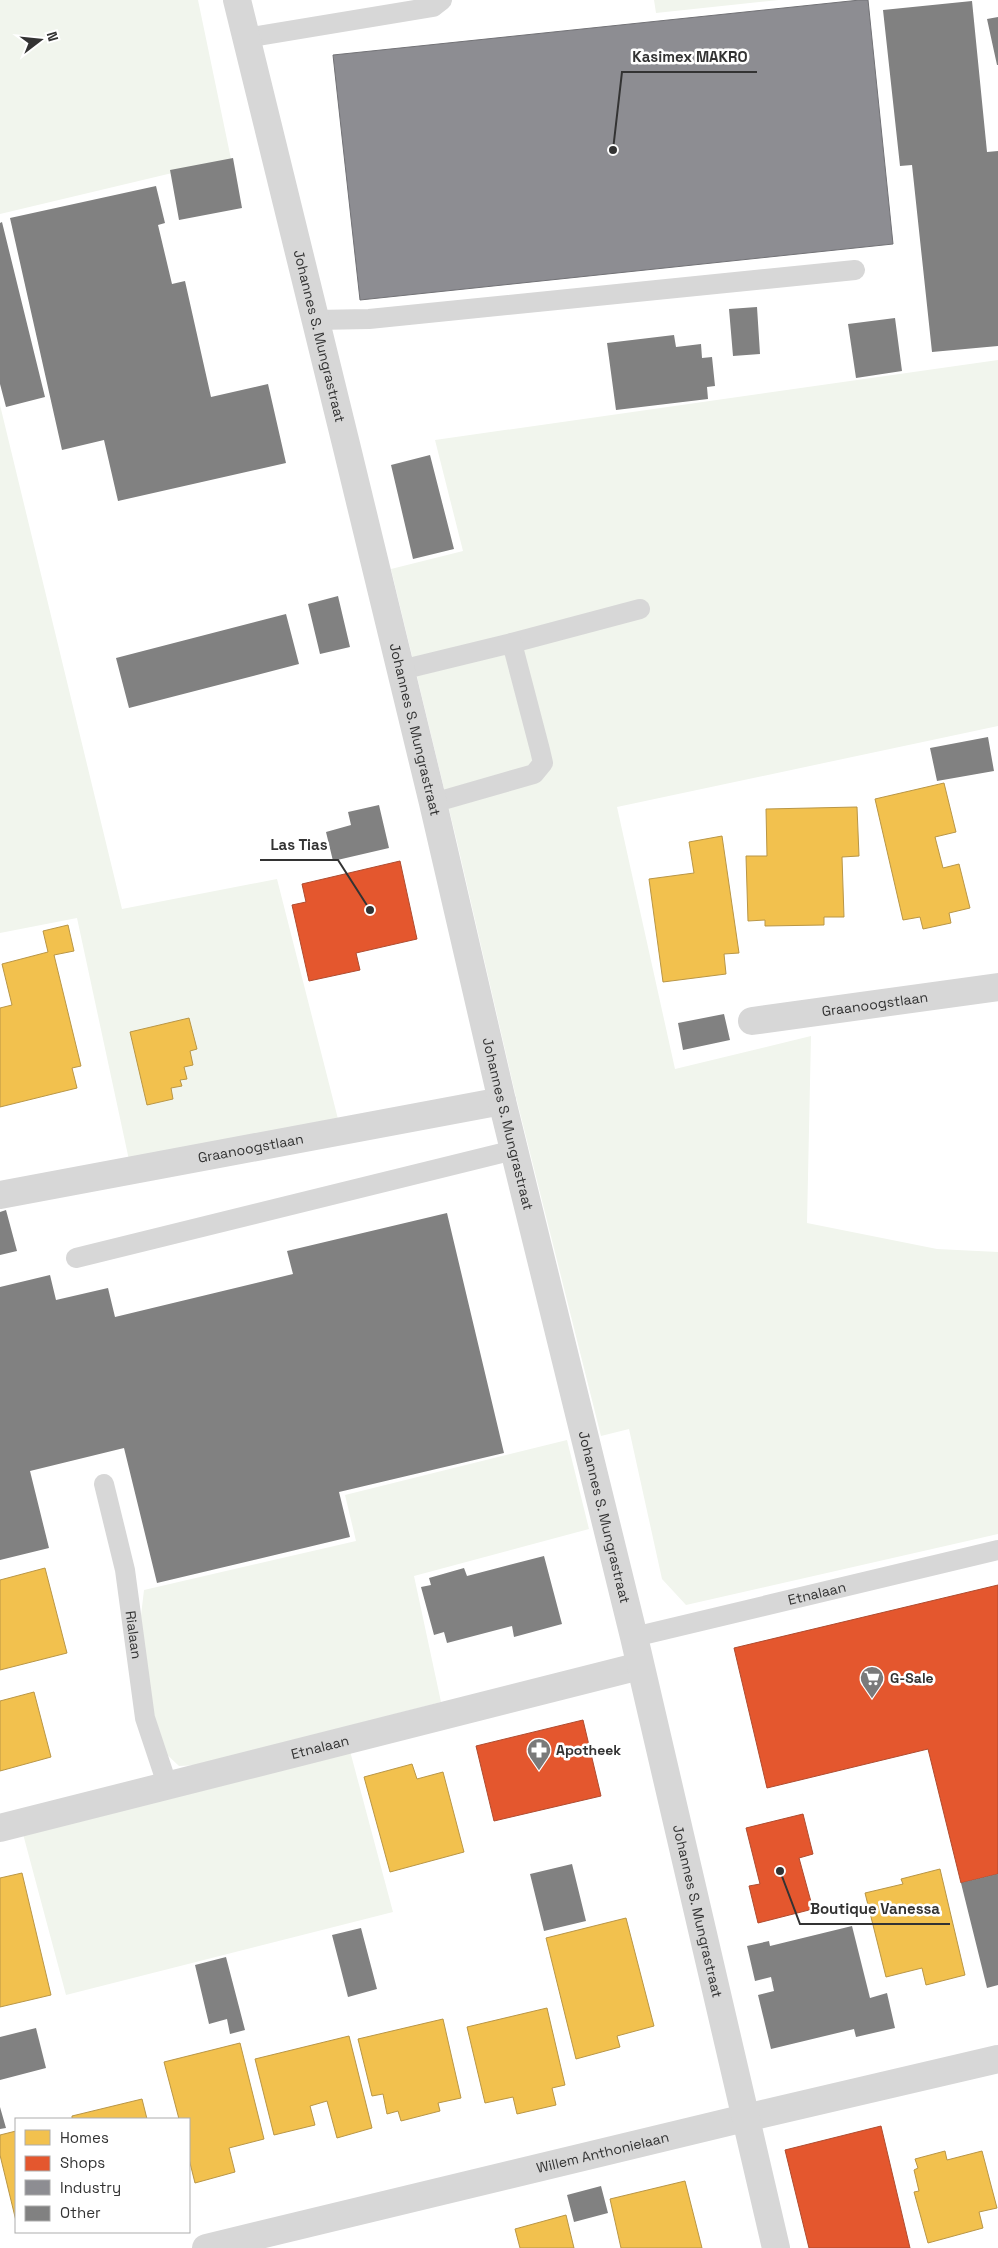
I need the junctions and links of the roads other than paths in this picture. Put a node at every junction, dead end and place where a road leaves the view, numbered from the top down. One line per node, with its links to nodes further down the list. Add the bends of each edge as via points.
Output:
1 (237, 0): 3 (street, Johannes S. Mungrastraat)
2 (442, 0): 3 (lane, via 433,6)
3 (246, 38): 5 (street, Johannes S. Mungrastraat)
4 (855, 270): 5 (lane, via 369,319)
5 (316, 320): 8 (street, Johannes S. Mungrastraat)
6 (640, 609): 7 (lane)
7 (512, 643): 8 (lane); 9 (lane, via 543,763 534,774)
8 (400, 670): 9 (street, Johannes S. Mungrastraat)
9 (433, 802): 12 (street, Johannes S. Mungrastraat)
10 (998, 987): 11 (street, Graanoogstlaan)
11 (752, 1020)
12 (502, 1101): 13 (street, Johannes S. Mungrastraat); 14 (street, Graanoogstlaan)
13 (514, 1150): 15 (lane); 18 (street, Johannes S. Mungrastraat)
14 (0, 1195)
15 (76, 1258)
16 (104, 1484): 20 (lane, Rialaan, via 126,1570 144,1718)
17 (998, 1550): 18 (lane, Etnalaan)
18 (634, 1637): 19 (street, Johannes S. Mungrastraat)
19 (640, 1666): 20 (street, Etnalaan); 23 (street, Johannes S. Mungrastraat)
20 (167, 1784): 21 (street, Etnalaan)
21 (0, 1828)
22 (998, 2060): 23 (street, Willem Anthonielaan)
23 (745, 2118): 24 (street, Willem Anthonielaan); 25 (street, Johannes S. Mungrastraat)
24 (206, 2248)
25 (776, 2248)

